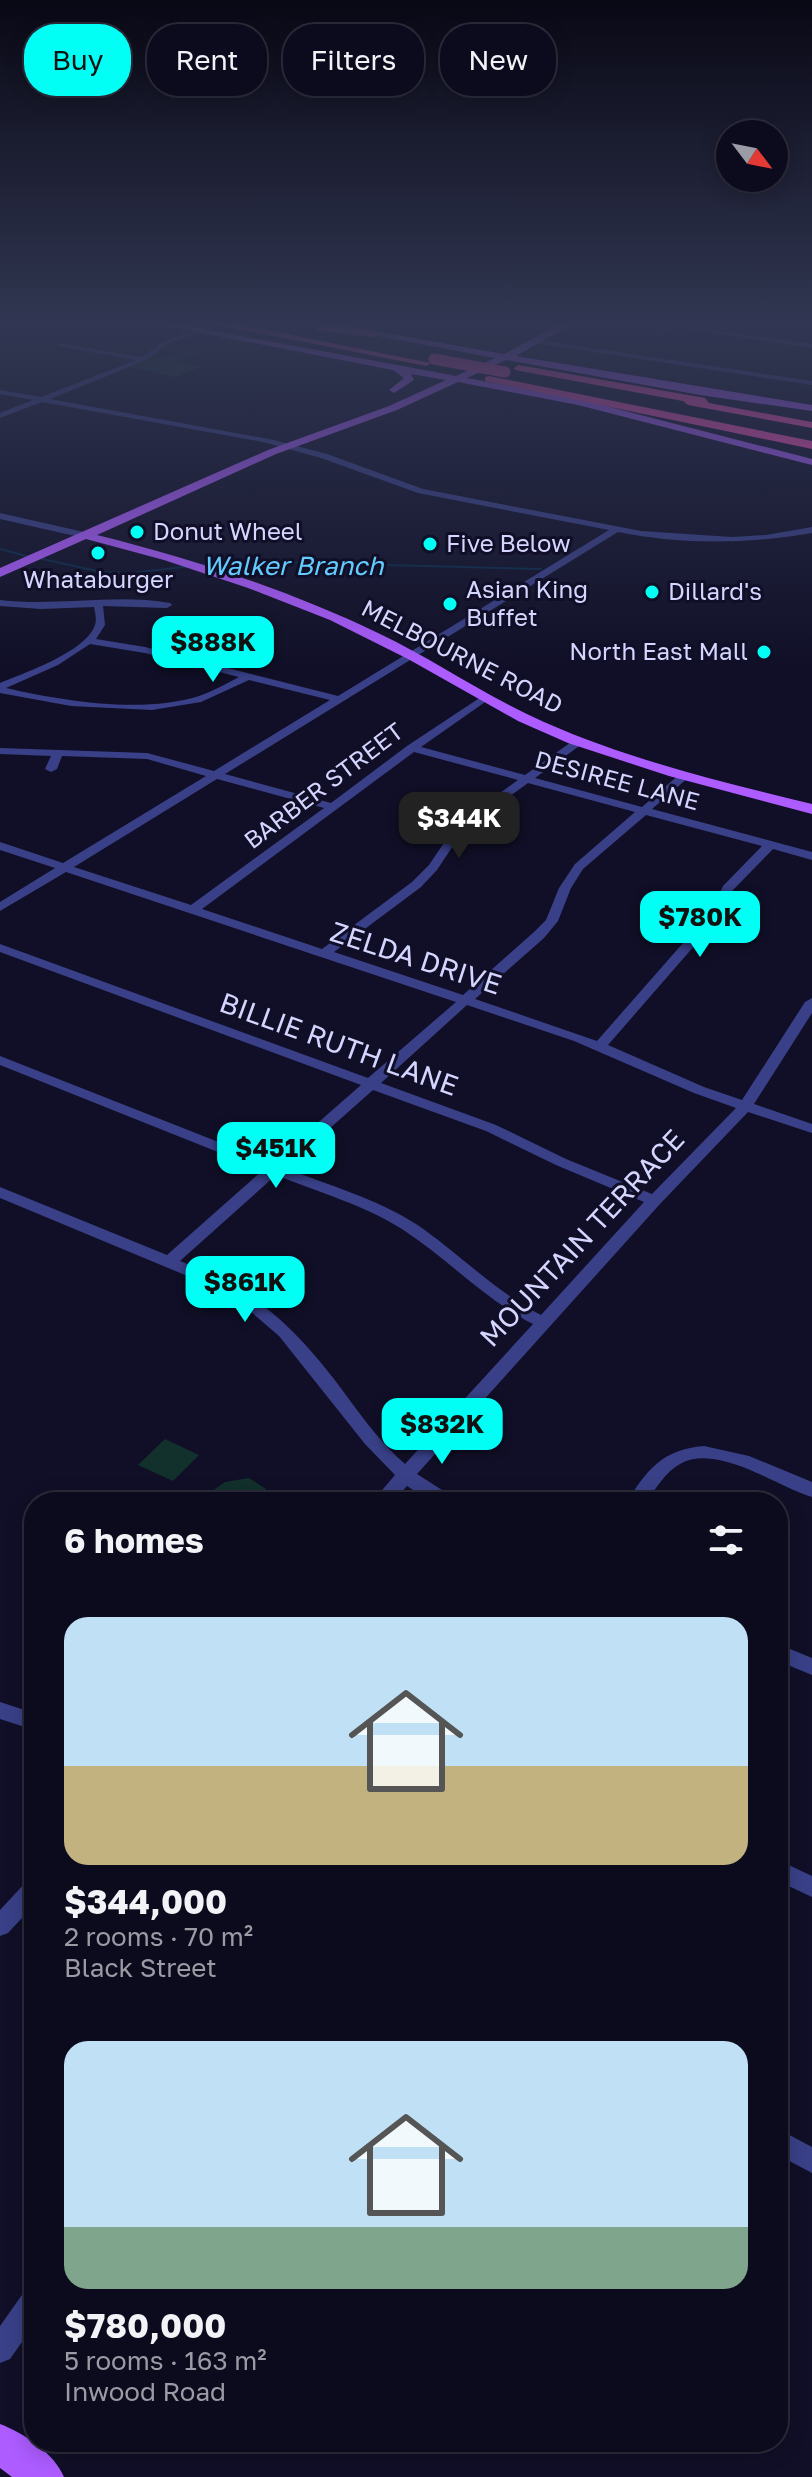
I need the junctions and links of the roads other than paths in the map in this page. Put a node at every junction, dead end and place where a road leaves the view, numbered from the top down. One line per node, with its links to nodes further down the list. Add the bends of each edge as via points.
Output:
1 (248, 440): 6 (street)
2 (294, 440): 6 (main road)
3 (300, 440): 6 (main road)
4 (726, 440): 8 (main road)
5 (772, 440): 7 (highway)
6 (281, 446): 10 (street, via 421,491); 12 (main road)
7 (812, 448)
8 (812, 462)
9 (0, 516): 12 (street, MELBOURNE ROAD)
10 (616, 530): 11 (street, via 704,540); 18 (street)
11 (812, 530)
12 (84, 535): 13 (main road); 18 (main road, MELBOURNE ROAD, via 301,604)
13 (0, 573)
14 (0, 603): 15 (street)
15 (97, 603): 16 (street); 17 (street, via 100,626)
16 (167, 605)
17 (89, 641): 19 (street); 20 (street)
18 (414, 656): 21 (main road, MELBOURNE ROAD); 22 (street)
19 (248, 676): 20 (street, via 211,695 167,705 54,702); 22 (street)
20 (0, 688)
21 (484, 698): 23 (main road, MELBOURNE ROAD); 24 (street, BARBER STREET)
22 (342, 700): 28 (street)
23 (578, 742): 29 (main road, MELBOURNE ROAD); 30 (street)
24 (411, 748): 30 (street, DESIREE LANE); 31 (street, BARBER STREET)
25 (0, 751): 26 (street)
26 (58, 752): 27 (street); 28 (street, via 147,756)
27 (51, 769)
28 (219, 774): 31 (street); 37 (street)
29 (685, 775): 32 (main road, MELBOURNE ROAD); 33 (street)
30 (523, 779): 33 (street, DESIREE LANE); 41 (street, via 460,827 417,884)
31 (332, 807): 39 (street, BARBER STREET)
32 (812, 809)
33 (645, 812): 34 (street, DESIREE LANE); 42 (street, via 579,867 552,921)
34 (770, 845): 36 (street, DESIREE LANE); 44 (street, via 727,889 718,911)
35 (0, 846): 37 (street, ZELDA DRIVE)
36 (812, 856)
37 (65, 867): 38 (street); 39 (street, ZELDA DRIVE)
38 (0, 907)
39 (192, 910): 41 (street, ZELDA DRIVE)
40 (0, 948): 46 (street, BILLIE RUTH LANE)
41 (323, 954): 42 (street, ZELDA DRIVE)
42 (465, 999): 44 (street, ZELDA DRIVE); 46 (street)
43 (812, 1002): 47 (street, MOUNTAIN TERRACE)
44 (600, 1046): 47 (street, ZELDA DRIVE)
45 (0, 1060): 49 (street)
46 (370, 1083): 49 (street); 51 (street, BILLIE RUTH LANE, via 491,1128)
47 (745, 1107): 48 (street, ZELDA DRIVE); 51 (street, MOUNTAIN TERRACE)
48 (812, 1129)
49 (275, 1168): 52 (street); 53 (street, via 407,1225 487,1291)
50 (2, 1196): 52 (street)
51 (654, 1201): 53 (street, MOUNTAIN TERRACE)
52 (169, 1262): 54 (street, via 241,1296 282,1328)
53 (544, 1323): 54 (street, MOUNTAIN TERRACE)
54 (405, 1475): 56 (street, MOUNTAIN TERRACE); 57 (street)
55 (812, 1490): 58 (street, via 728,1456 700,1451 675,1458)
56 (390, 1492)
57 (431, 1492)
58 (645, 1492)
59 (788, 1656): 60 (street)
60 (812, 1667)
61 (0, 1710): 62 (street)
62 (24, 1718)
63 (788, 1875): 64 (street)
64 (812, 1887)
65 (24, 1900): 66 (street)
66 (0, 1926)
67 (788, 2147): 68 (street)
68 (812, 2161)
69 (24, 2316): 70 (street)
70 (0, 2349)
71 (0, 2443): 72 (main road)
72 (44, 2477)

